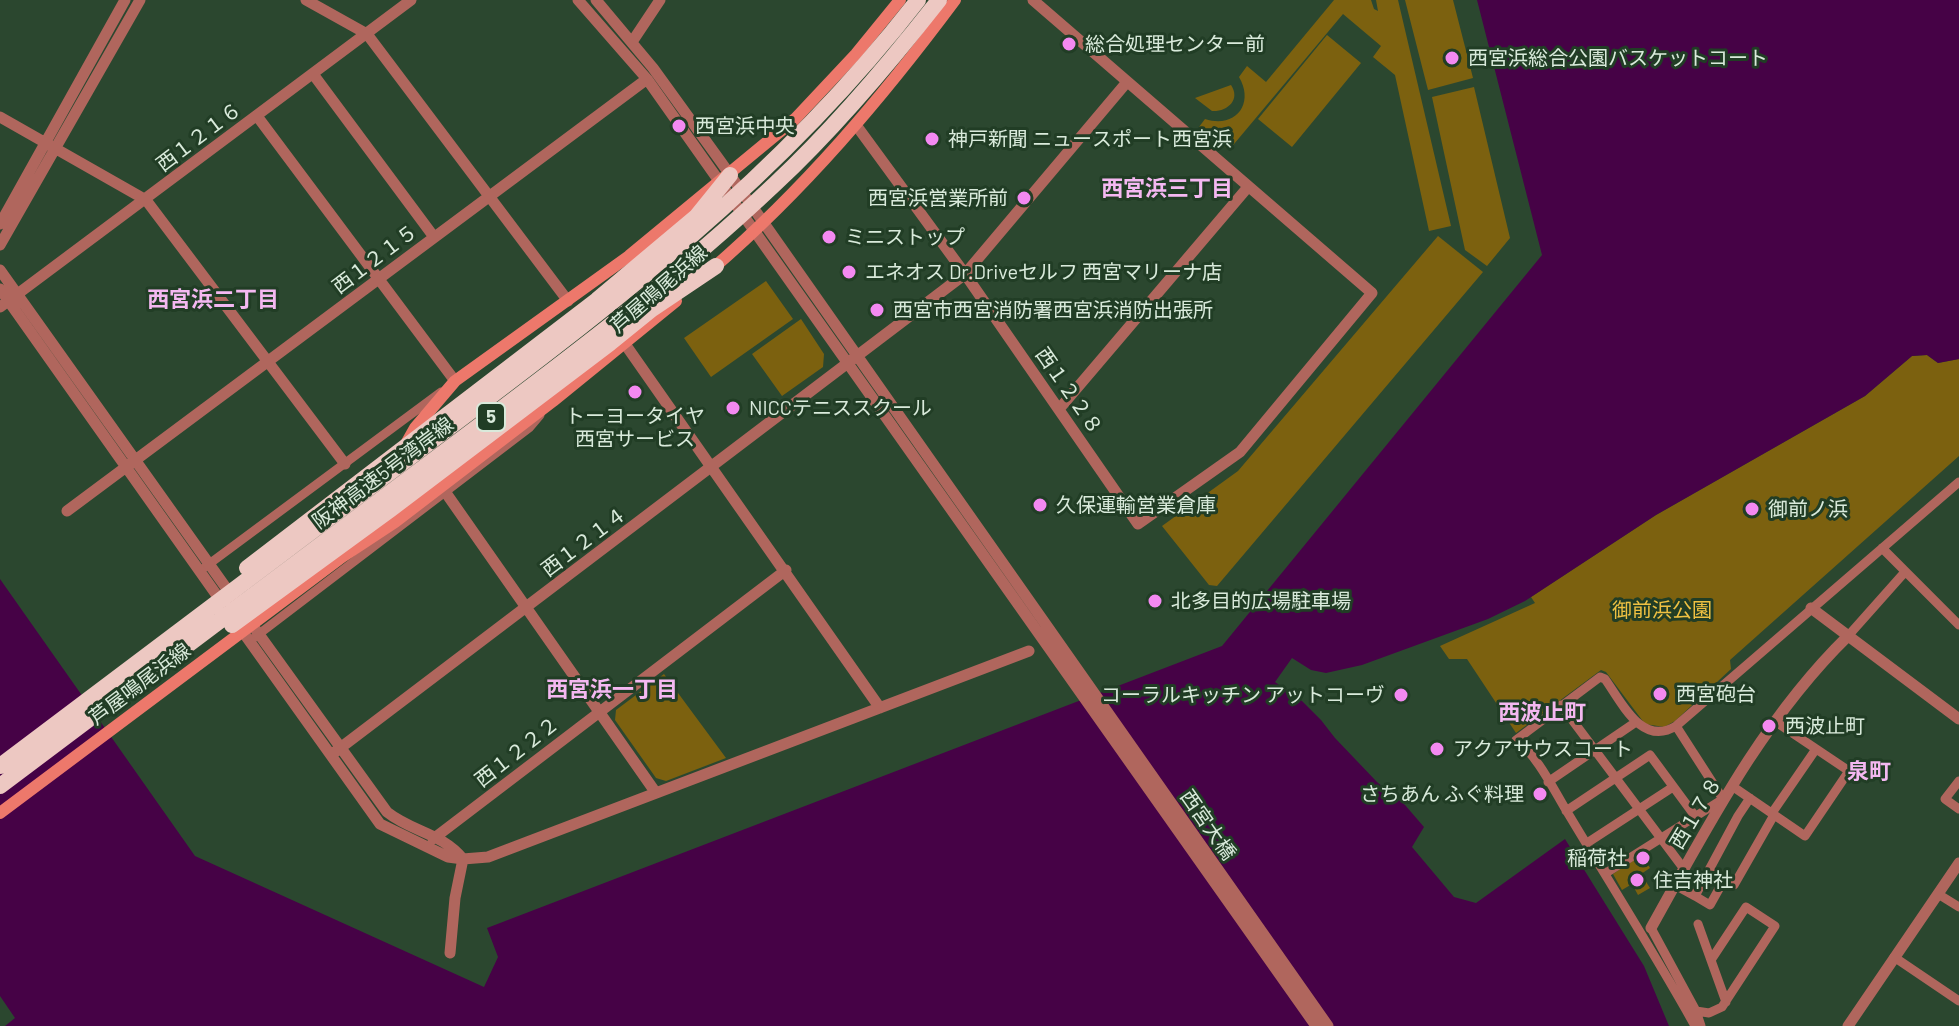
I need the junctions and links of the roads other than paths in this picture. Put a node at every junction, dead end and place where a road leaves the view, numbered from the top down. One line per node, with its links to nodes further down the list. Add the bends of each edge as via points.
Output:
1 (125, 0): 21 (street)
2 (140, 0): 21 (street)
3 (306, 0): 13 (street)
4 (411, 0): 13 (street, 西１２１６)
5 (578, 0): 16 (street)
6 (596, 0): 14 (street)
7 (660, 0): 14 (street)
8 (900, 0): 22 (main road, 芦屋鳴尾浜線, via 795,119)
9 (918, 0): 64 (highway, 阪神高速5号湾岸線 / 5, via 815,120 663,262)
10 (939, 0): 79 (highway, 阪神高速5号湾岸線 / 5, via 828,130 671,276)
11 (955, 0): 20 (main road, 芦屋鳴尾浜線)
12 (1033, 0): 17 (street)
13 (367, 34): 15 (street, 西１２１６); 24 (street)
14 (632, 42): 22 (street)
15 (313, 74): 18 (street, 西１２１６); 28 (street)
16 (647, 79): 22 (street); 24 (street, 西１２１５)
17 (1127, 82): 23 (street); 32 (street, 西１２１４)
18 (257, 116): 25 (street, 西１２１６); 33 (street)
19 (0, 117): 21 (street)
20 (856, 125): 27 (main road, 芦屋鳴尾浜線); 32 (street, 西１２２８)
21 (50, 145): 25 (street); 26 (street); 29 (street)
22 (724, 182): 27 (street); 36 (main road, 芦屋鳴尾浜線); 64 (highway, 5, via 685,227 294,530)
23 (1248, 187): 43 (street); 43 (street, 西１２２８, via 1372,293 1240,452 1138,524)
24 (488, 196): 28 (street, 西１２１５); 36 (street)
25 (146, 200): 35 (street, 西１２１６); 39 (street)
26 (0, 224)
27 (759, 227): 30 (main road, 芦屋鳴尾浜線); 38 (street); 40 (street)
28 (434, 237): 33 (street, 西１２１５)
29 (0, 245)
30 (716, 266): 37 (main road, 芦屋鳴尾浜線); 79 (highway, 5, via 321,561)
31 (0, 270): 35 (street)
32 (965, 274): 38 (street, 西１２１４); 43 (street, 西１２２８)
33 (378, 280): 39 (street, 西１２１５); 41 (street)
34 (0, 289): 35 (street)
35 (9, 300): 44 (street); 46 (street)
36 (568, 301): 41 (main road, 芦屋鳴尾浜線)
37 (625, 344): 42 (main road, 芦屋鳴尾浜線); 47 (street)
38 (858, 357): 40 (street, 西１２１４); 62 (street)
39 (267, 363): 44 (street, 西１２１５); 45 (street)
40 (847, 365): 47 (street, 西１２１４); 62 (street)
41 (455, 381): 45 (street); 53 (main road, 芦屋鳴尾浜線, via 415,428)
42 (553, 401): 49 (street, via 529,428); 53 (main road, 芦屋鳴尾浜線)
43 (1060, 408)
44 (137, 460): 46 (street, 西１２１５); 54 (street)
45 (345, 464): 54 (street)
46 (126, 468): 51 (street, 西１２１５); 54 (street)
47 (713, 468): 55 (street); 57 (street, 西１２１４)
48 (1955, 486): 50 (street); 52 (street)
49 (446, 493): 57 (street); 61 (street)
50 (1959, 497)
51 (67, 511)
52 (1882, 548): 56 (street); 58 (street)
53 (338, 561): 88 (main road, 芦屋鳴尾浜線)
54 (204, 568): 61 (street)
55 (786, 570): 66 (street); 67 (street, 西１２２２)
56 (1904, 573): 59 (street); 60 (street)
57 (526, 608): 67 (street); 74 (street, 西１２１４)
58 (1811, 608): 60 (street); 71 (street)
59 (1959, 625)
60 (1848, 636): 68 (street); 70 (street, 西１７８)
61 (254, 638): 74 (street)
62 (1055, 647): 113 (street, 西宮大橋); 114 (street, 西宮大橋)
63 (1029, 651): 66 (street)
64 (118, 678): 75 (highway, 阪神高速5号湾岸線 / 5)
65 (1561, 705): 69 (street, via 1603,677); 73 (street); 78 (street, via 1516,740)
66 (880, 708): 82 (street)
67 (600, 711): 82 (street); 91 (street, 西１２２２)
68 (1959, 719)
69 (1636, 722): 71 (street, via 1655,732); 73 (street)
70 (1776, 722): 72 (street); 80 (street, 西１７８)
71 (1676, 726): 84 (street)
72 (1816, 749): 89 (street); 89 (street, via 1849,771 1805,836)
73 (1596, 750): 76 (street); 78 (street)
74 (336, 752): 91 (street, via 395,819); 94 (street, via 380,824)
75 (0, 766)
76 (1617, 778): 81 (street, via 1650,755); 85 (street); 87 (street)
77 (1959, 781): 86 (street, via 1945,799)
78 (1548, 782): 87 (street)
79 (0, 786)
80 (1732, 786): 83 (street); 84 (street, 西１７８)
81 (1673, 787): 85 (street); 90 (street)
82 (656, 793): 95 (street, via 488,857)
83 (1750, 798): 89 (street); 98 (street)
84 (1723, 799): 90 (street); 97 (street, 西１７８)
85 (1640, 808): 92 (street); 93 (street)
86 (1959, 809)
87 (1566, 811): 93 (street)
88 (0, 813)
89 (1773, 814): 100 (street, via 1734,885)
90 (1695, 816): 92 (street)
91 (436, 837): 94 (street, 西１２２２); 95 (street)
92 (1661, 839): 97 (street); 99 (street)
93 (1587, 843): 99 (street)
94 (425, 846): 95 (street)
95 (463, 859): 107 (street)
96 (1959, 863): 102 (street)
97 (1684, 869): 101 (street, 西１７８)
98 (1709, 871): 100 (street); 103 (street)
99 (1606, 873): 115 (street)
100 (1724, 880): 103 (street, via 1710,905)
101 (1675, 885): 103 (street); 106 (street, 西１７８)
102 (1938, 894): 104 (street); 108 (street)
103 (1695, 896)
104 (1959, 907)
105 (1698, 924): 109 (street)
106 (1651, 928): 112 (street, 西１７８)
107 (450, 953)
108 (1894, 957): 110 (street); 116 (street)
109 (1711, 960): 111 (street); 111 (street, via 1746,907 1775,926)
110 (1959, 1001)
111 (1726, 1002): 112 (street, via 1718,1011)
112 (1696, 1011): 115 (street, 西１７８)
113 (1316, 1026)
114 (1328, 1026)
115 (1698, 1026)
116 (1848, 1026)

